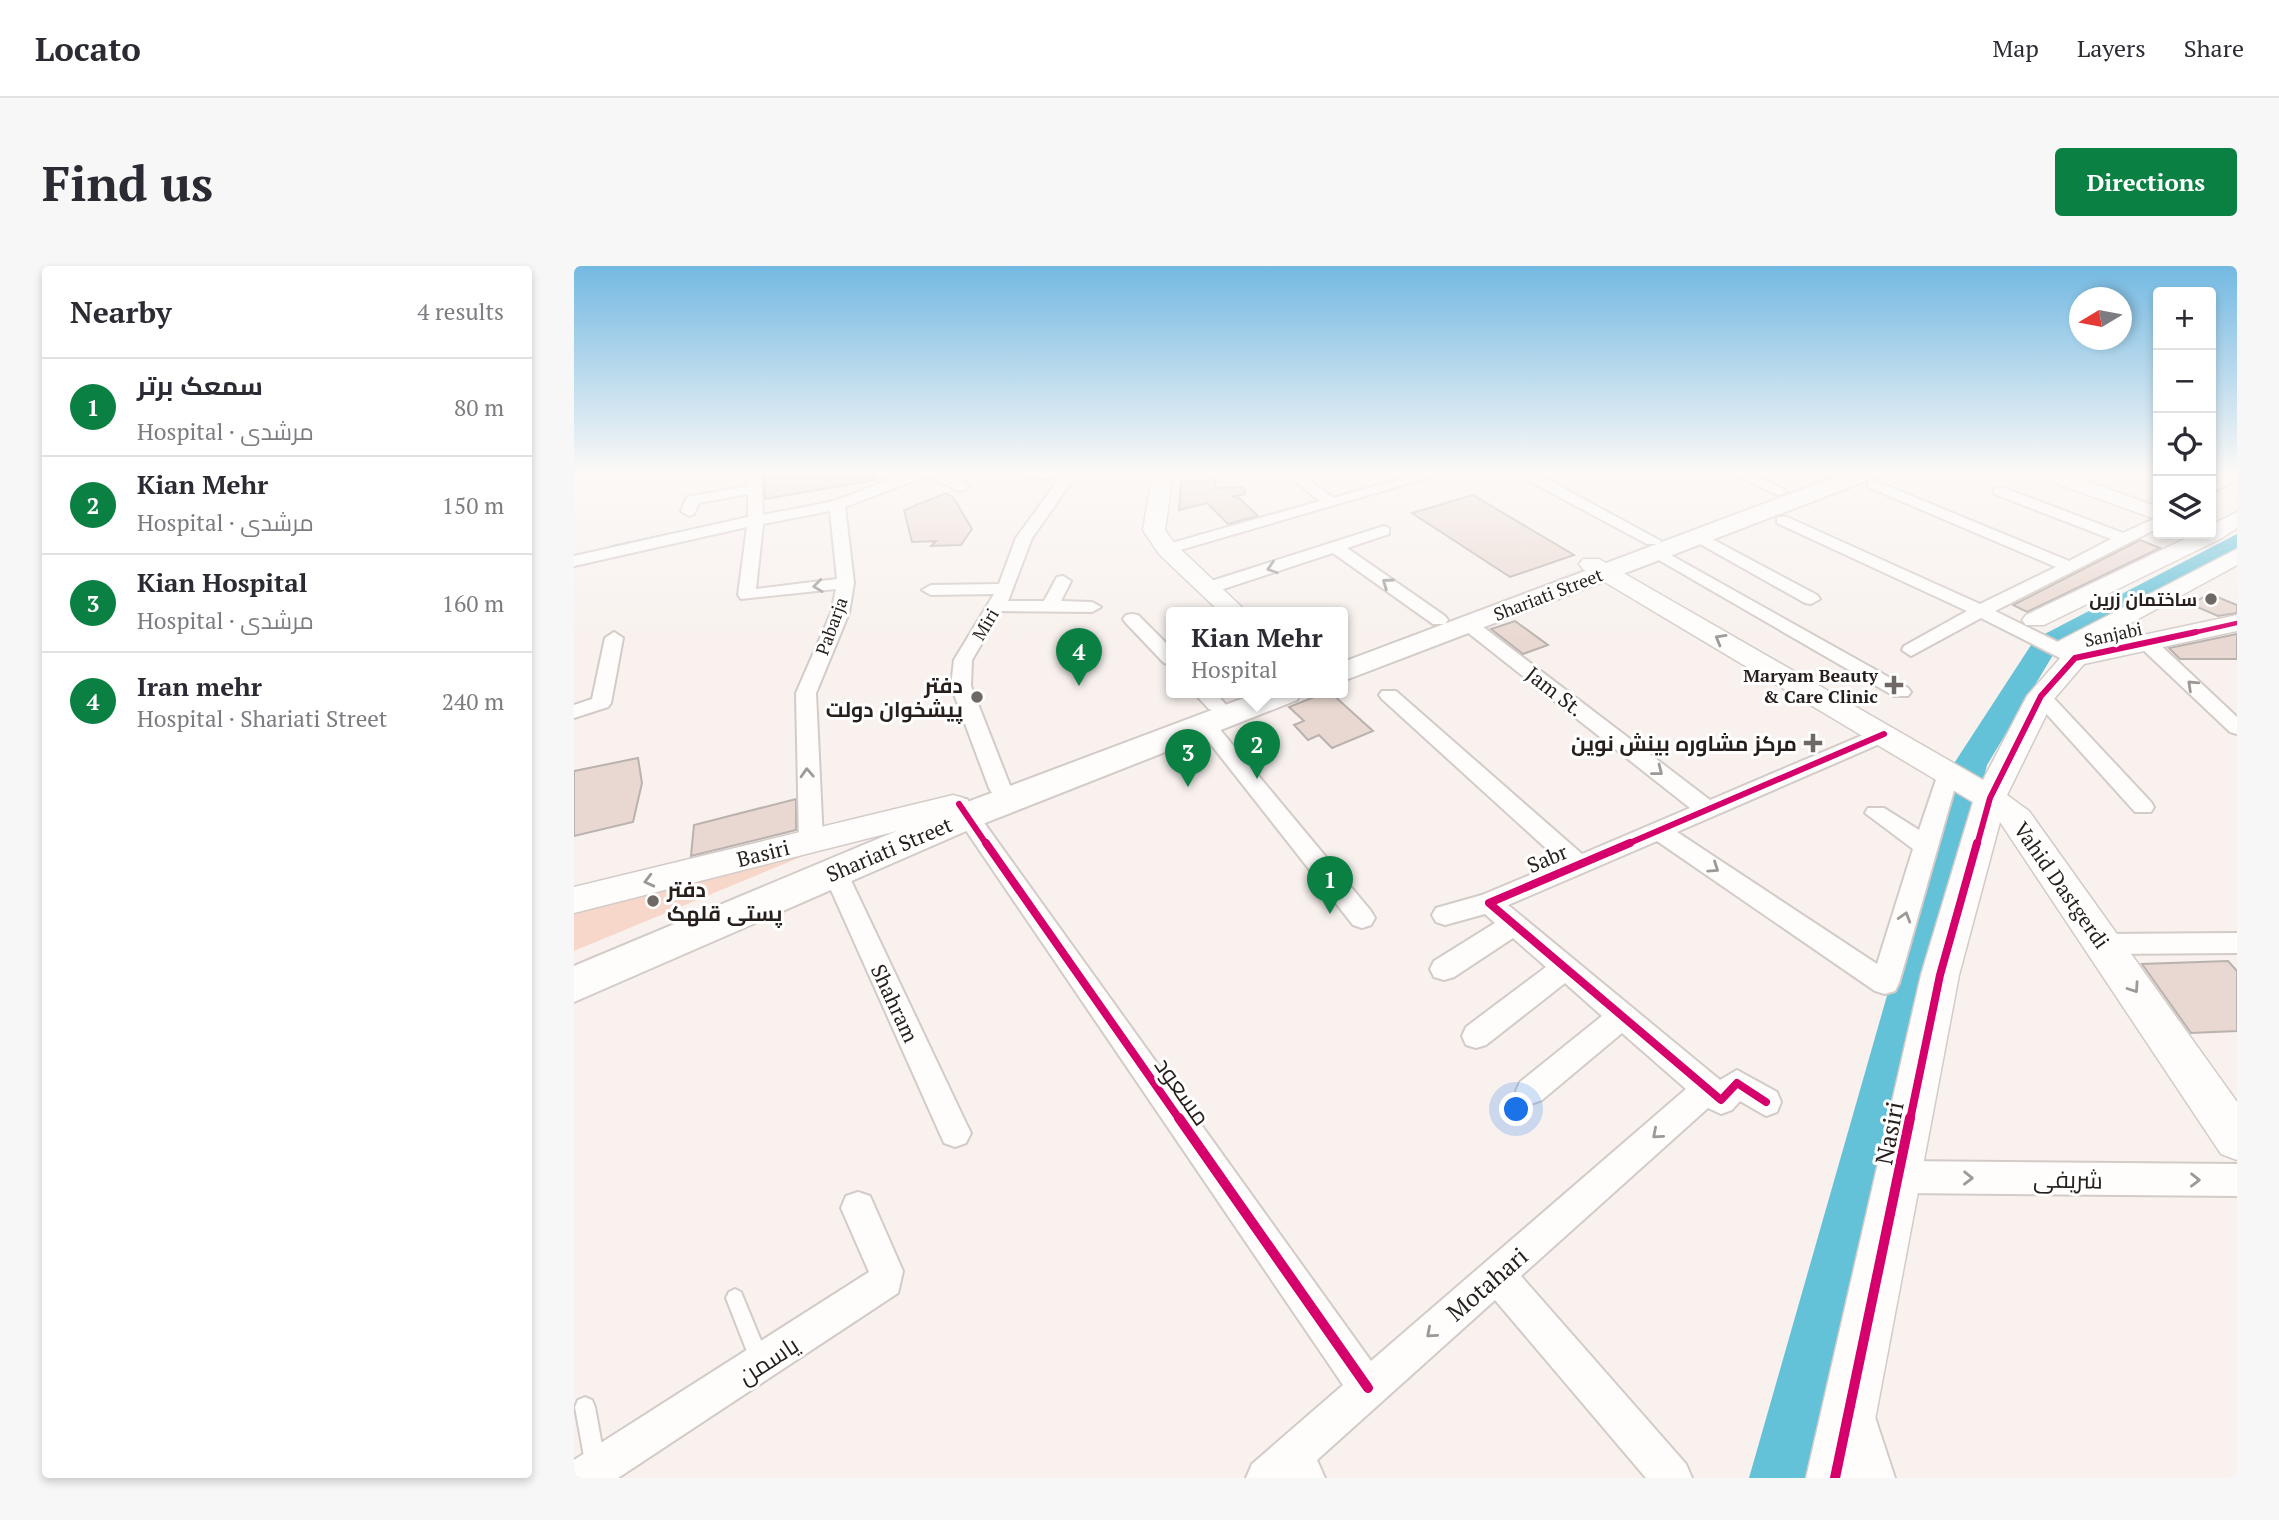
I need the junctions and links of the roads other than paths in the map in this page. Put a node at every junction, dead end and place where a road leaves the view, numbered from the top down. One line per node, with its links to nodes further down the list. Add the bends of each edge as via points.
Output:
1 (679, 528): 24 (street)
2 (713, 528): 26 (street)
3 (754, 528): 30 (street, Pabarja, one-way to 3, via 747,595)
4 (840, 528): 30 (street)
5 (1031, 528): 32 (street, Miri)
6 (1154, 528): 23 (street)
7 (1241, 528): 23 (street)
8 (1621, 528): 22 (street)
9 (1705, 528): 22 (main road, Shariati Street)
10 (1715, 528): 17 (main road, Shariati Street)
11 (1799, 528): 39 (street)
12 (1983, 528): 27 (street)
13 (2094, 528): 18 (street)
14 (2147, 528): 18 (street)
15 (1384, 531): 21 (street)
16 (2216, 536): 20 (street)
17 (1699, 537): 22 (main road, Shariati Street); 34 (street)
18 (2124, 539): 27 (street)
19 (2202, 539): 44 (street)
20 (2237, 544)
21 (1335, 547): 31 (street, one-way to 31); 41 (street, one-way to 21)
22 (1655, 547): 28 (main road, Shariati Street); 52 (street)
23 (1167, 549): 31 (street)
24 (574, 554)
25 (2237, 556): 50 (street)
26 (574, 561)
27 (2070, 567): 39 (street)
28 (1611, 573): 41 (main road, Shariati Street); 43 (main road, Shariati Street); 59 (street, Vahid Dastgerdi, one-way to 28)
29 (1063, 581): 36 (street)
30 (846, 583): 67 (street, Pabarja, one-way to 30, via 806,693 840,613)
31 (1208, 588): 38 (street)
32 (1006, 589): 33 (street); 35 (street, Miri)
33 (931, 590)
34 (1811, 599)
35 (995, 606): 36 (street); 61 (street, Miri, via 960,673)
36 (1050, 607): 37 (street)
37 (1092, 607)
38 (1229, 607)
39 (1981, 611): 44 (street); 47 (street)
40 (1132, 620): 48 (street)
41 (1439, 620): 49 (main road, Shariati Street)
42 (2237, 623): 46 (street, Sanjabi)
43 (1468, 624): 51 (main road, Shariati Street); 64 (street, Jam St., one-way to 64)
44 (2035, 628): 50 (street)
45 (614, 638): 57 (street, via 601,703)
46 (2147, 643): 50 (street, Sanjabi); 58 (street, one-way to 46)
47 (1912, 650)
48 (1166, 654)
49 (1348, 654)
50 (2069, 654): 54 (street, Sanjabi)
51 (1348, 670)
52 (1901, 692)
53 (1390, 695): 69 (street)
54 (2041, 696): 60 (street, Sanjabi); 62 (street)
55 (1255, 698): 56 (main road, Shariati Street)
56 (1218, 704): 61 (main road, Shariati Street); 63 (main road, Shariati Street); 74 (street)
57 (574, 712)
58 (2237, 728)
59 (1884, 734): 60 (street, Vahid Dastgerdi); 64 (street, Sabr)
60 (1969, 786): 68 (street); 77 (street, Vahid Dastgerdi, via 2017,819); 89 (street, Nasiri, via 1940,975)
61 (1000, 788): 63 (main road, Shariati Street)
62 (2143, 807)
63 (960, 809): 67 (street, Basiri); 70 (main road, Shariati Street); 78 (main road, Shariati Street, via 823,856); 95 (street, مسعود)
64 (1707, 809): 66 (street, Sabr)
65 (1876, 813): 68 (street)
66 (1658, 830): 68 (street, one-way to 68, via 1885,983); 69 (street, Sabr)
67 (811, 841): 71 (street, Basiri, one-way to 71)
68 (1926, 846)
69 (1578, 864): 72 (street, Sabr)
70 (835, 872): 81 (main road, Shariati Street); 87 (street, Shahram)
71 (574, 900)
72 (1489, 902): 73 (street, Sabr); 75 (street)
73 (1446, 915)
74 (1362, 918)
75 (1514, 924): 79 (street); 80 (street)
76 (2237, 943): 77 (street)
77 (2104, 944): 88 (street, Vahid Dastgerdi, one-way to 88)
78 (574, 961)
79 (1565, 968): 82 (street); 83 (street)
80 (1444, 969)
81 (574, 985)
82 (1622, 1016): 84 (street); 85 (street)
83 (1476, 1036)
84 (1708, 1089): 86 (street, via 1721,1100 1737,1083); 92 (street, Motahari, one-way to 92)
85 (1531, 1091)
86 (1766, 1102)
87 (955, 1133)
88 (2237, 1139)
89 (1900, 1177): 90 (street, شریفی, one-way to 90); 96 (street, Nasiri)
90 (2237, 1180)
91 (858, 1208): 94 (street, یاسمن, via 886,1271 886,1281)
92 (1497, 1275): 95 (street, Motahari, one-way to 95); 100 (street)
93 (735, 1298): 94 (lane)
94 (761, 1364): 99 (street, یاسمن)
95 (1368, 1388): 98 (street, Motahari)
96 (1851, 1401): 101 (street, Nasiri); 102 (street)
97 (585, 1407): 99 (lane)
98 (1287, 1471)
99 (589, 1474)
100 (1672, 1478)
101 (1835, 1478)
102 (1875, 1478)

